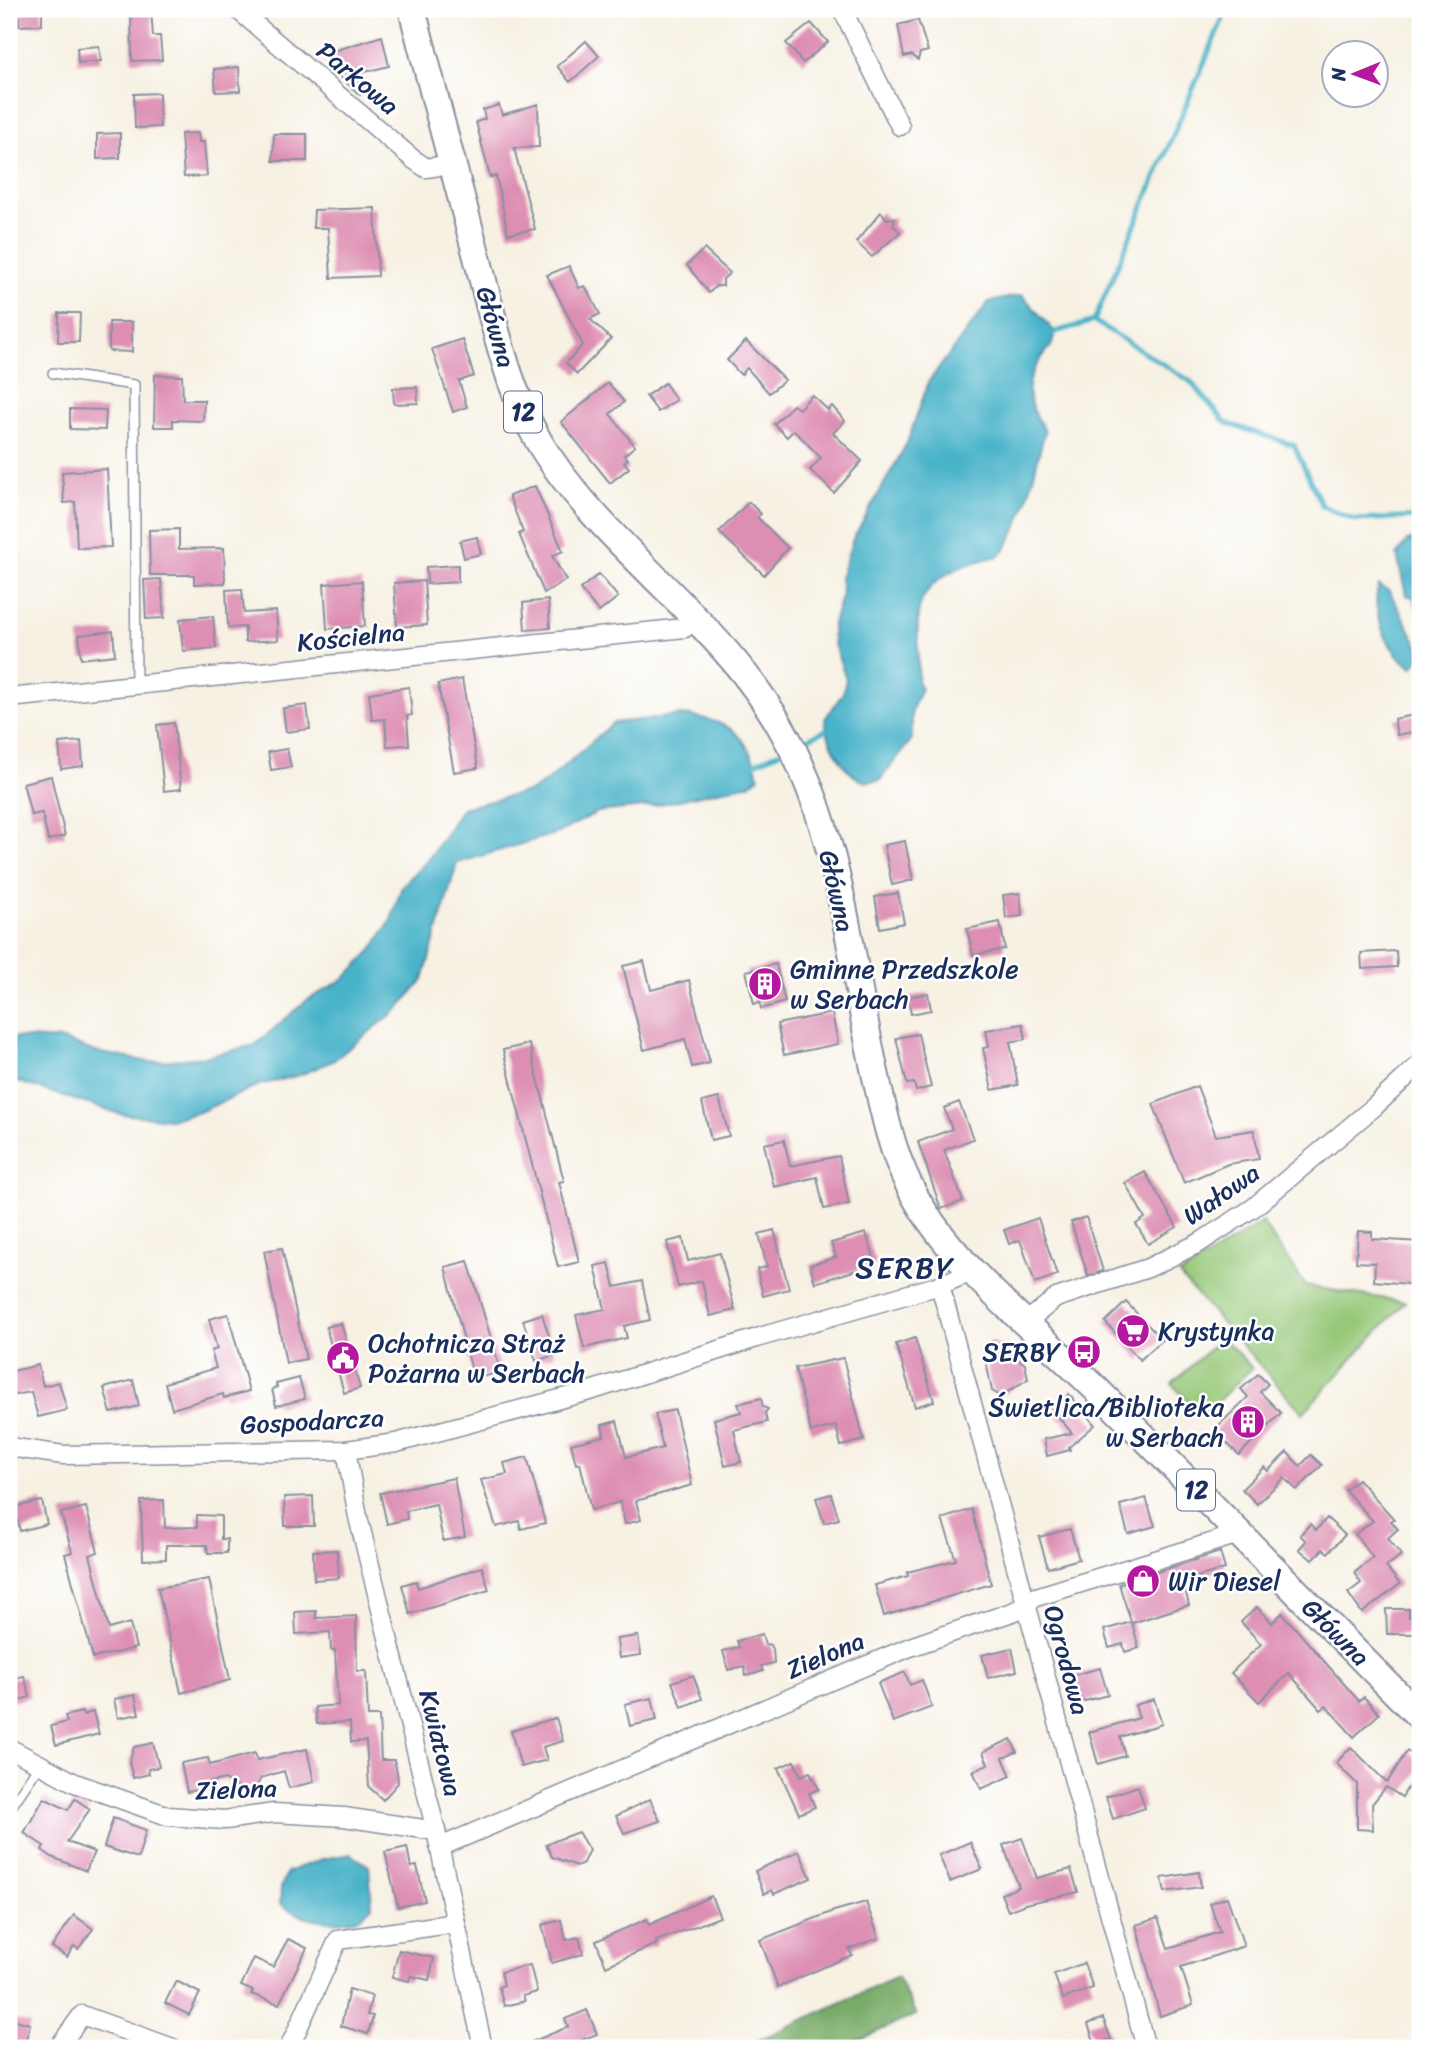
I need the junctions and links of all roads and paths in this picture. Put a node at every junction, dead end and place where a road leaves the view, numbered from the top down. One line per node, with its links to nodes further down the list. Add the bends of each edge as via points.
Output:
1 (237, 9): 5 (street, Parkowa, via 413,159 426,168)
2 (412, 9): 5 (main road, Główna / 12)
3 (842, 9): 4 (street)
4 (900, 127)
5 (453, 164): 7 (main road, Główna / 12, via 508,369 530,428 572,488)
6 (53, 373): 8 (lane, via 134,385)
7 (694, 619): 8 (street, Kościelna, via 685,628); 11 (main road, Główna / 12, via 759,694 791,746 825,839 895,1152 923,1213)
8 (136, 685): 9 (street, Kościelna)
9 (9, 698)
10 (1420, 1064): 13 (street, Wałowa, via 1252,1208 1210,1236 1148,1268 1056,1298)
11 (969, 1266): 12 (street, Gospodarcza, via 959,1277); 13 (main road, Główna / 12)
12 (940, 1285): 15 (street, Gospodarcza, via 470,1425); 17 (street, Ogrodowa)
13 (1026, 1322): 16 (main road, Główna / 12)
14 (9, 1447): 15 (street, Gospodarcza, via 63,1454)
15 (346, 1450): 22 (street, Kwiatowa, via 358,1517)
16 (1239, 1534): 17 (street, Zielona); 18 (main road, Główna / 12)
17 (1026, 1604): 22 (street, Zielona); 28 (street, Ogrodowa)
18 (1420, 1717)
19 (9, 1748): 20 (street, Zielona)
20 (40, 1764): 21 (lane); 22 (street, Zielona, via 75,1783 168,1816 225,1819 274,1813 344,1817)
21 (9, 1810)
22 (438, 1839): 23 (street, Kwiatowa)
23 (456, 1923): 26 (street, via 338,1940); 27 (street, Kwiatowa)
24 (58, 2048): 25 (street, via 82,2015)
25 (173, 2048)
26 (289, 2048)
27 (483, 2048)
28 (1146, 2048)

